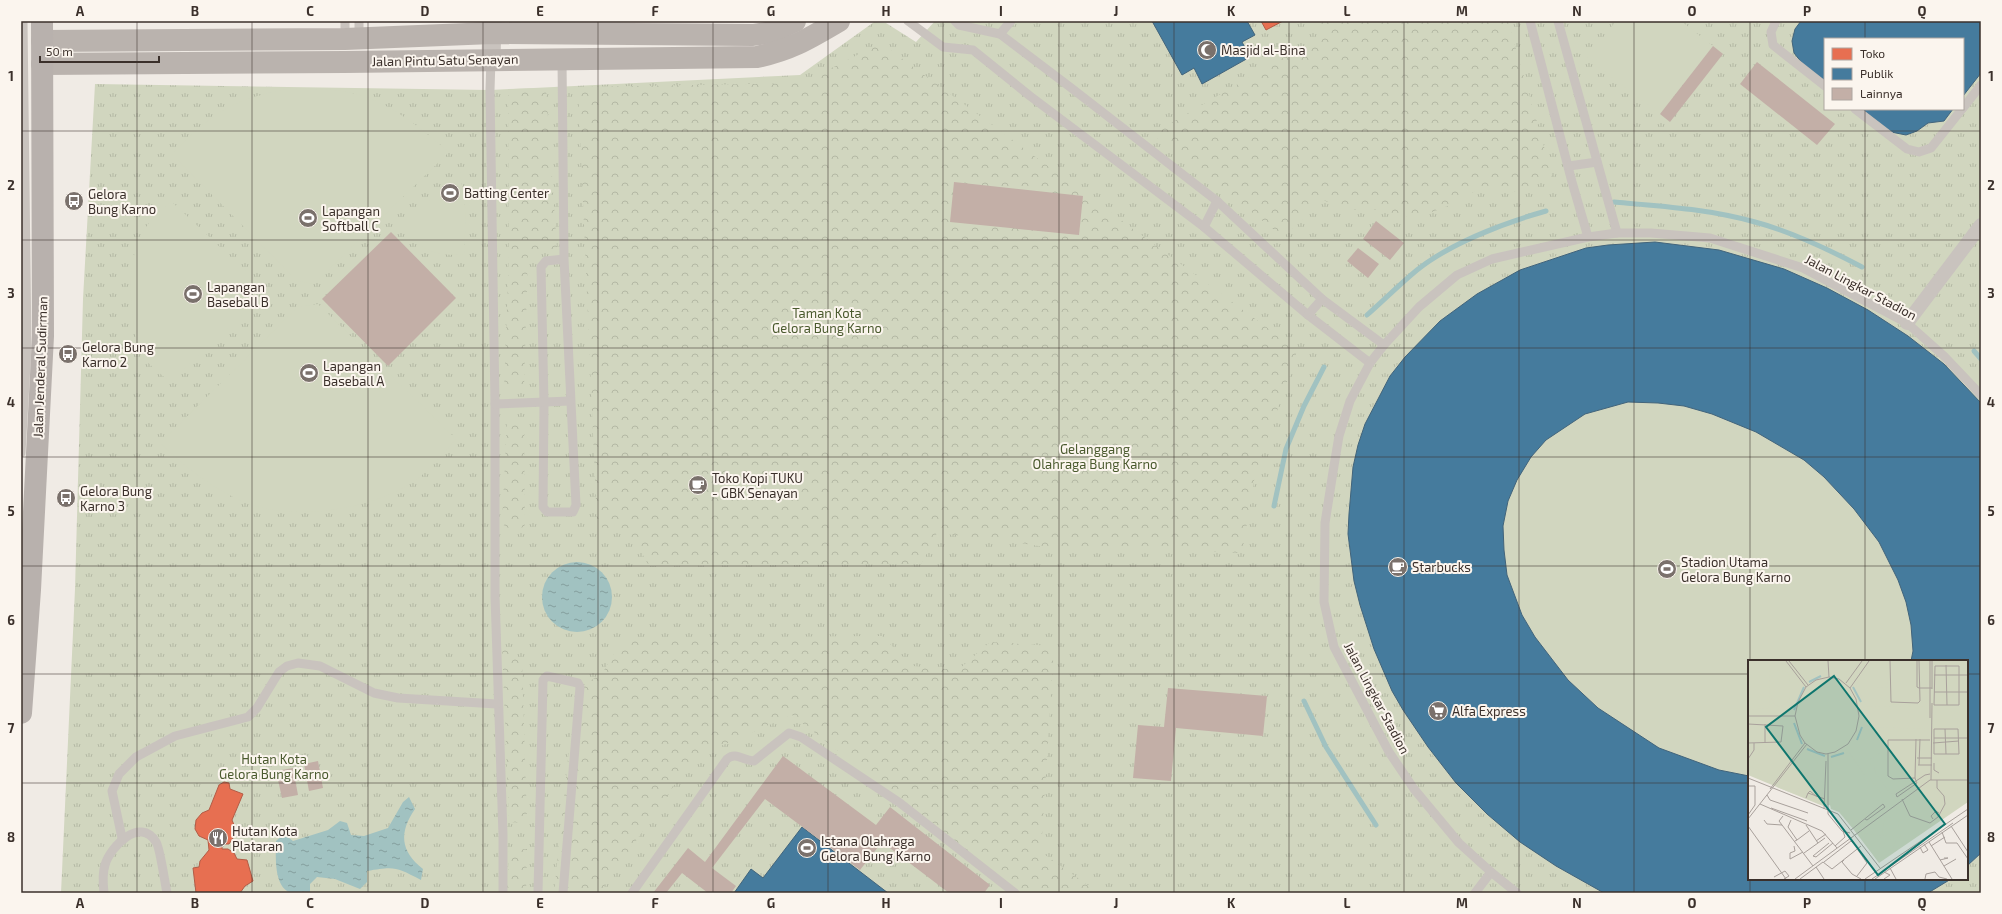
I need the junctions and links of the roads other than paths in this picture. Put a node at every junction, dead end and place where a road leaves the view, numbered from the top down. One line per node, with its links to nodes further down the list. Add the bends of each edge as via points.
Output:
1 (23, 21): 45 (lane, via 27,347)
2 (796, 21): 11 (main road, Jalan Pintu Satu Senayan, via 772,32 753,35)
3 (839, 21): 17 (main road, Jalan Pintu Satu Senayan, via 799,44 780,52 757,56)
4 (908, 21): 32 (lane, via 943,47 973,50)
5 (954, 21): 14 (lane, via 959,25)
6 (1011, 21): 14 (lane)
7 (1530, 21): 29 (lane)
8 (1558, 21): 28 (lane)
9 (1776, 21): 23 (lane, via 1771,32 1773,45)
10 (492, 27): 11 (main road, Jalan Pintu Satu Senayan); 12 (main road, Jalan Pintu Satu Senayan); 18 (street)
11 (550, 27)
12 (352, 30): 16 (main road, Jalan Pintu Satu Senayan); 19 (main road)
13 (42, 31): 15 (main road, Jalan Pintu Satu Senayan); 22 (main road, Jalan Jenderal Sudirman)
14 (1000, 34): 30 (lane)
15 (120, 41): 16 (main road, Jalan Pintu Satu Senayan); 20 (main road)
16 (171, 41): 21 (main road)
17 (562, 58): 18 (main road, Jalan Pintu Satu Senayan); 35 (lane)
18 (491, 59): 19 (main road, Jalan Pintu Satu Senayan); 44 (lane)
19 (346, 62): 21 (main road, Jalan Pintu Satu Senayan)
20 (120, 63): 21 (main road, Jalan Pintu Satu Senayan); 22 (main road, Jalan Pintu Satu Senayan)
21 (171, 63)
22 (42, 64): 47 (main road, Jalan Jenderal Sudirman, via 43,336)
23 (1824, 85)
24 (1981, 85): 25 (lane)
25 (1964, 107)
26 (1856, 110): 27 (lane, via 1907,149 1919,152 1932,148)
27 (1961, 110)
28 (1597, 162): 29 (lane); 33 (lane)
29 (1569, 166): 34 (lane)
30 (1216, 201): 32 (lane); 36 (lane)
31 (1981, 225): 38 (street)
32 (1204, 227): 37 (lane)
33 (1617, 233): 34 (lane, Jalan Lingkar Stadion); 38 (lane, Jalan Lingkar Stadion, via 1710,238 1803,268)
34 (1588, 237): 39 (lane, Jalan Lingkar Stadion, via 1492,259 1457,275 1419,307)
35 (564, 259): 42 (lane); 43 (lane, via 546,261 541,266)
36 (1322, 299): 37 (lane); 39 (lane)
37 (1308, 315): 40 (lane)
38 (1907, 323): 41 (lane, Jalan Lingkar Stadion, via 1944,356)
39 (1384, 345): 40 (lane, Jalan Lingkar Stadion)
40 (1370, 364): 49 (lane, Jalan Lingkar Stadion, via 1350,401 1339,436 1325,523 1324,602 1334,647 1389,752 1414,788 1459,843)
41 (1981, 395)
42 (570, 401): 43 (lane); 43 (lane, via 576,505 573,512 547,512 543,507)
43 (544, 403): 44 (lane)
44 (495, 404): 46 (lane)
45 (21, 453)
46 (497, 704): 48 (lane, via 398,698 374,693 320,666 309,663 287,666 279,672 257,708 248,717 175,736 136,757 120,774 112,792); 52 (lane, via 503,835)
47 (21, 712)
48 (122, 838): 50 (lane, via 111,852 105,866); 51 (lane, via 136,832 148,834 157,842)
49 (1490, 872): 57 (lane); 58 (lane, Jalan Lingkar Stadion)
50 (104, 893)
51 (167, 893)
52 (502, 893)
53 (538, 893): 54 (lane, via 543,680 546,676 578,683 580,687)
54 (563, 893)
55 (632, 893): 56 (lane, via 727,759 735,755 746,761 754,761 789,733 801,737 900,803)
56 (1015, 893)
57 (1475, 893)
58 (1517, 893)

